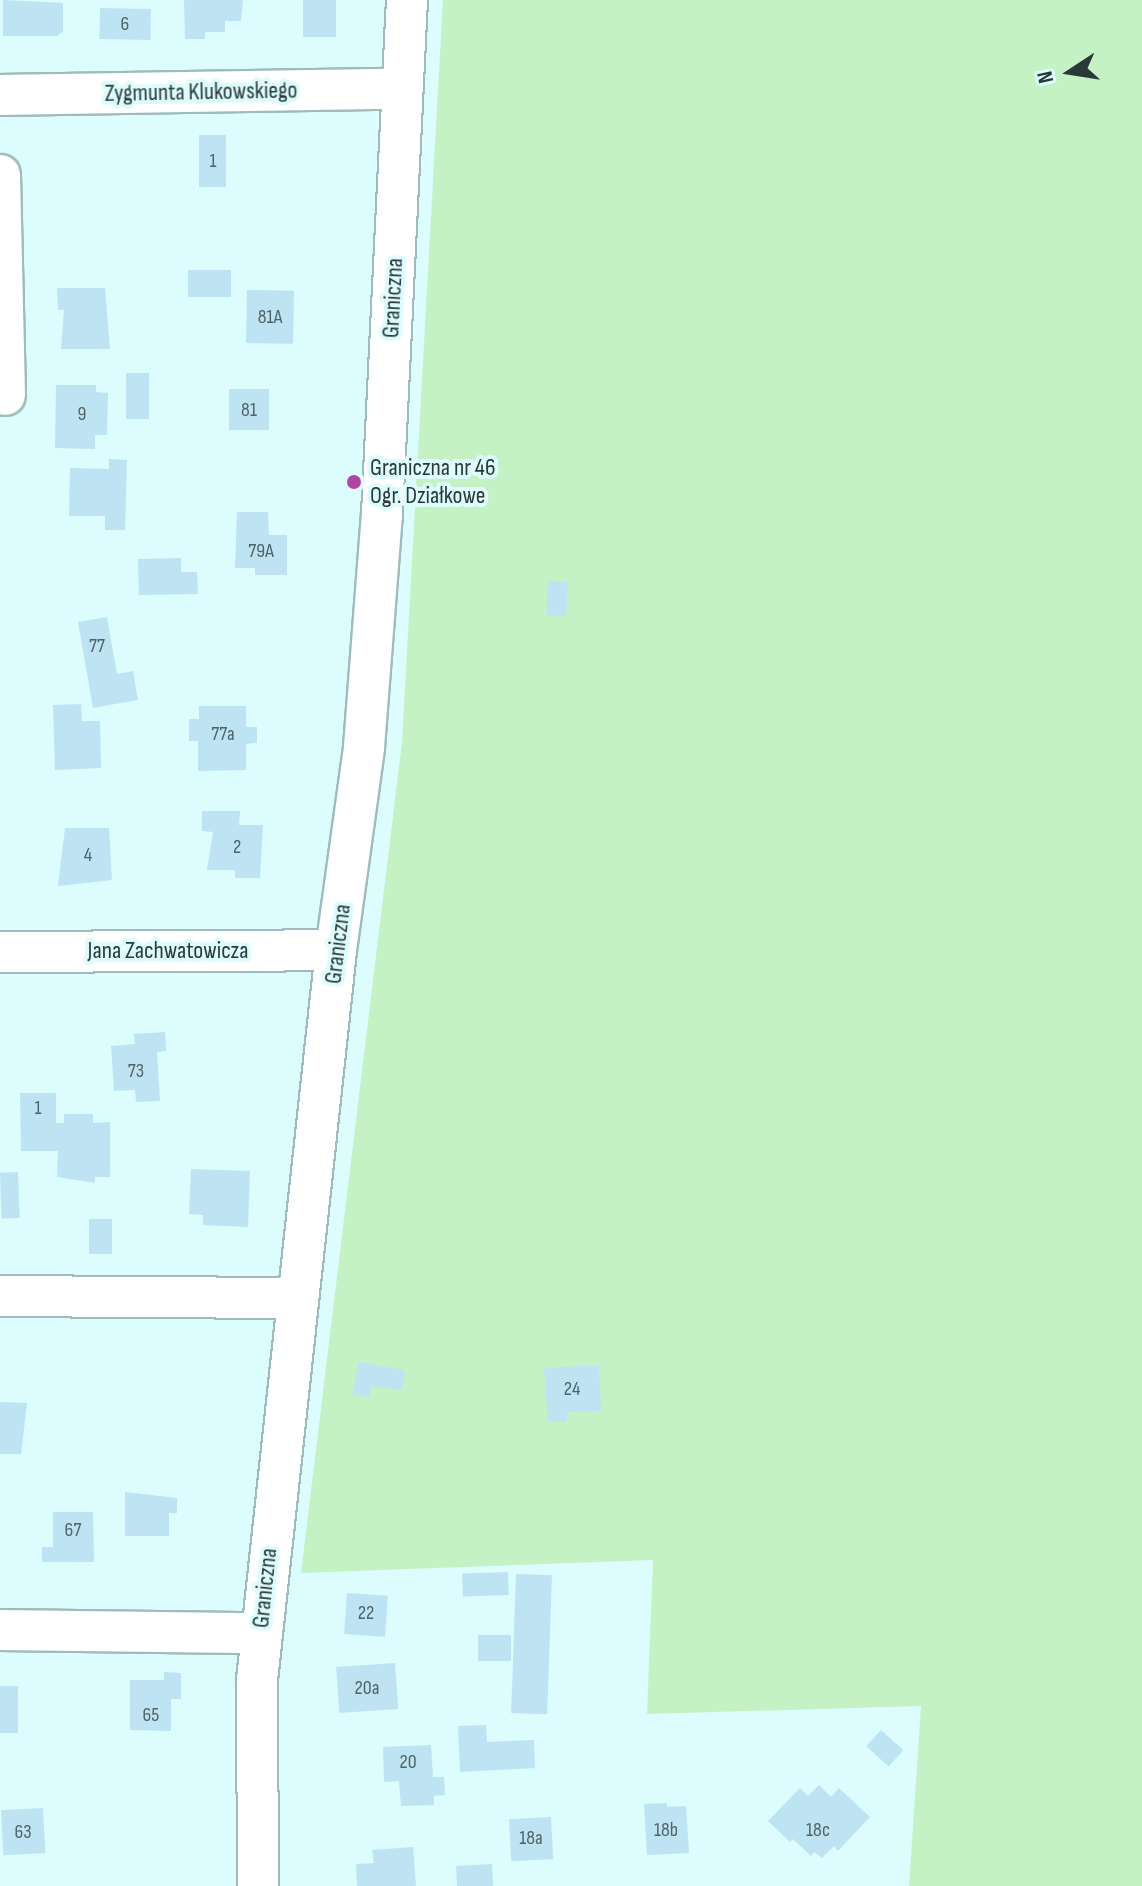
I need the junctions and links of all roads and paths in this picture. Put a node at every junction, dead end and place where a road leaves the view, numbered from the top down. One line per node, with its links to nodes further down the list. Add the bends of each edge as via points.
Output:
1 (407, 0): 2 (street, Graniczna)
2 (402, 89): 3 (street, Zygmunta Klukowskiego); 6 (street, Graniczna, via 382,514 364,747)
3 (0, 95)
4 (0, 175): 5 (street)
5 (5, 395)
6 (336, 950): 7 (street, Jana Zachwatowicza); 9 (street, Graniczna)
7 (0, 952)
8 (0, 1296): 9 (street)
9 (297, 1298): 11 (street, Graniczna)
10 (0, 1630): 11 (street)
11 (260, 1633): 12 (street, Graniczna, via 254,1727)
12 (258, 1886)

